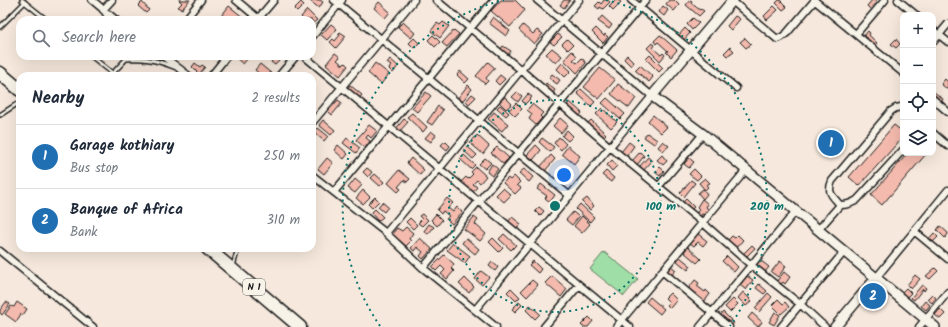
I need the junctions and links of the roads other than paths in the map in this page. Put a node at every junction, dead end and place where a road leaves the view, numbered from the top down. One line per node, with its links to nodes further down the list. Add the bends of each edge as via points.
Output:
1 (92, 0): 20 (street)
2 (112, 0): 20 (street)
3 (201, 0): 25 (street)
4 (236, 0): 26 (street)
5 (274, 0): 27 (street)
6 (414, 0): 37 (street)
7 (436, 0): 31 (street)
8 (494, 0): 31 (street)
9 (537, 0): 28 (street)
10 (579, 0): 28 (street)
11 (631, 0): 19 (street)
12 (646, 0): 19 (street)
13 (732, 0): 14 (street, via 777,39 787,33); 39 (main road)
14 (814, 0): 34 (street)
15 (885, 0): 34 (street)
16 (898, 0): 21 (street)
17 (23, 1): 22 (lane); 30 (lane)
18 (338, 1): 32 (street); 37 (street)
19 (640, 7): 39 (street); 40 (street)
20 (103, 10): 23 (lane); 24 (street)
21 (912, 12)
22 (42, 16)
23 (106, 16)
24 (111, 16)
25 (188, 16)
26 (255, 16)
27 (261, 16)
28 (562, 21): 40 (street); 49 (street)
29 (948, 24): 35 (street)
30 (0, 27)
31 (470, 28): 49 (street); 57 (street)
32 (316, 31)
33 (936, 32): 35 (street)
34 (856, 34): 50 (street)
35 (939, 34): 36 (street); 38 (street)
36 (936, 38)
37 (381, 39): 57 (street); 59 (street)
38 (948, 42)
39 (691, 50): 60 (street); 61 (main road)
40 (602, 53): 61 (street); 63 (street)
41 (96, 60): 51 (lane)
42 (124, 60): 52 (lane)
43 (154, 60): 48 (lane)
44 (168, 60): 48 (street)
45 (224, 60): 54 (street)
46 (293, 60): 55 (street)
47 (309, 60): 59 (street)
48 (180, 69): 53 (street)
49 (521, 70): 63 (street); 69 (street)
50 (900, 71)
51 (110, 72)
52 (116, 72)
53 (184, 72)
54 (214, 72)
55 (282, 72)
56 (0, 73): 58 (highway)
57 (428, 79): 69 (street); 70 (street)
58 (16, 87)
59 (341, 87): 68 (street); 70 (street)
60 (736, 88)
61 (652, 96): 71 (main road); 74 (street)
62 (936, 102): 66 (street)
63 (560, 104): 74 (street); 75 (street)
64 (16, 105): 67 (lane)
65 (900, 107): 85 (street, via 891,111 832,181 830,192)
66 (948, 112)
67 (0, 115)
68 (316, 118)
69 (479, 120): 75 (street); 77 (street)
70 (389, 127): 77 (street); 82 (street)
71 (703, 134): 78 (main road); 80 (street)
72 (936, 136): 73 (street)
73 (948, 146)
74 (610, 147): 80 (street); 83 (street)
75 (518, 153): 83 (street); 84 (street)
76 (900, 153): 85 (street, via 857,200 847,205)
77 (439, 169): 84 (street); 90 (street)
78 (746, 170): 86 (main road); 87 (street)
79 (316, 177): 82 (street)
80 (658, 187): 87 (street)
81 (948, 190): 89 (street)
82 (334, 192): 90 (street)
83 (570, 196): 91 (street)
84 (478, 201): 91 (street); 98 (street)
85 (840, 204): 88 (street)
86 (796, 211): 88 (main road); 97 (street)
87 (703, 223): 97 (street); 100 (street)
88 (818, 230): 95 (main road)
89 (914, 231): 96 (street); 101 (street)
90 (386, 233): 98 (street)
91 (530, 244): 102 (street); 105 (street)
92 (0, 251): 109 (street)
93 (212, 252): 99 (highway, N 1)
94 (237, 252): 99 (lane)
95 (844, 252): 101 (main road); 104 (street)
96 (948, 259)
97 (751, 265): 104 (street); 106 (street)
98 (423, 268): 105 (street)
99 (232, 269): 110 (highway, N 1)
100 (662, 271): 106 (street); 108 (street)
101 (876, 278): 107 (main road); 119 (main road)
102 (579, 285): 108 (street); 112 (street)
103 (948, 292): 107 (street)
104 (800, 304): 117 (street); 118 (street)
105 (475, 310): 111 (street)
106 (712, 312): 115 (street); 116 (street)
107 (926, 319): 120 (street); 121 (main road)
108 (622, 320): 113 (street); 114 (street)
109 (93, 327)
110 (300, 327)
111 (496, 327)
112 (544, 327)
113 (616, 327)
114 (630, 327)
115 (700, 327)
116 (729, 327)
117 (781, 327)
118 (825, 327)
119 (835, 327)
120 (919, 327)
121 (935, 327)

